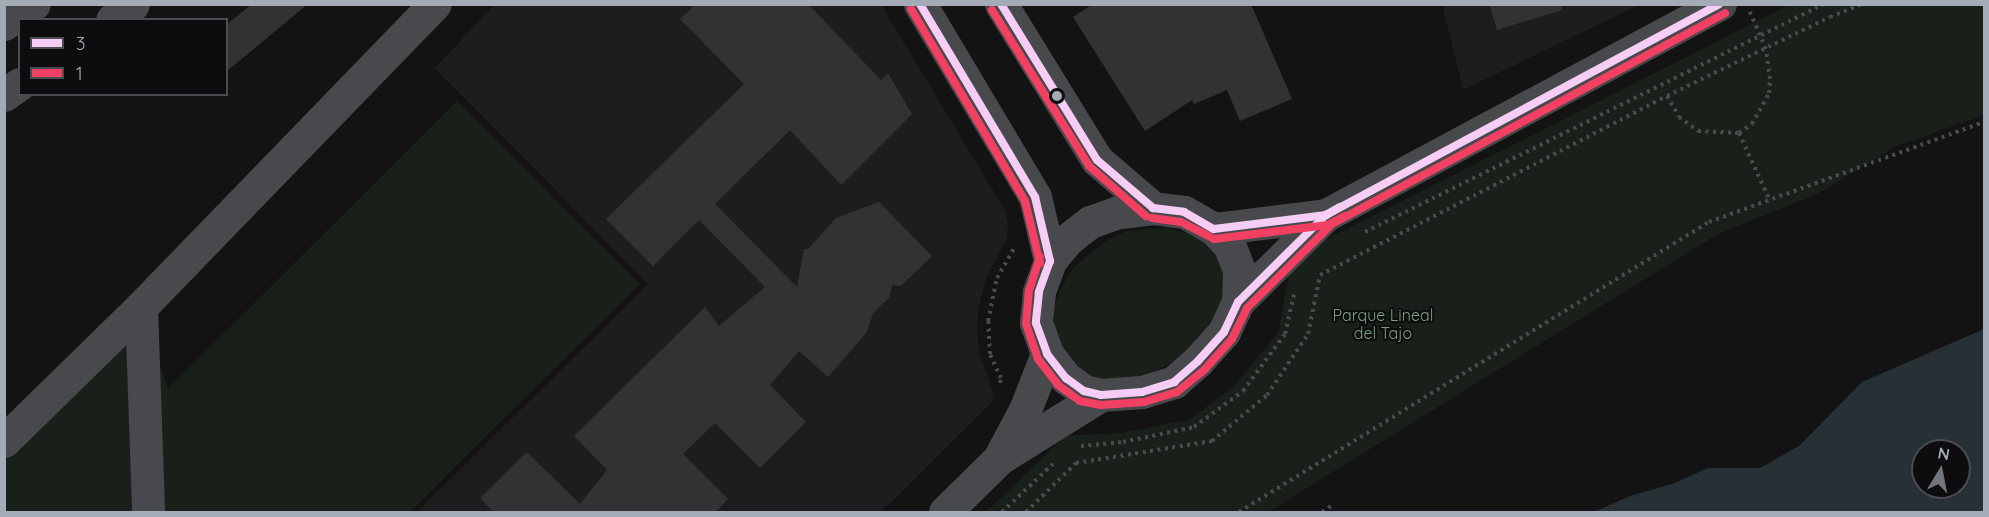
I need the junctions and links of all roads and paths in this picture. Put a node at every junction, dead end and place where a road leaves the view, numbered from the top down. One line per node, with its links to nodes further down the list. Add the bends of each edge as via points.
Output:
1 (34, 4): 11 (street)
2 (134, 4): 10 (street)
3 (435, 4): 28 (street)
4 (920, 4): 25 (street, via 1035,197)
5 (1001, 4): 20 (street, via 1097,160)
6 (1720, 4): 21 (street)
7 (1747, 4): 12 (path)
8 (1824, 4): 12 (path)
9 (1863, 4): 13 (path)
10 (115, 18)
11 (4, 24)
12 (1761, 35): 13 (path); 23 (path)
13 (1766, 48): 16 (path); 18 (path, via 1769,93 1752,124)
14 (18, 85): 15 (street)
15 (4, 95)
16 (1667, 96): 18 (path, via 1679,117 1698,131); 41 (path, via 1320,275 1308,334 1267,395 1212,441 1076,463)
17 (1984, 122): 19 (path)
18 (1738, 133): 19 (path)
19 (1770, 201): 42 (path, via 1709,222)
20 (1152, 208): 22 (street, via 1185,212); 25 (street, via 1118,212 1090,222)
21 (1326, 215): 22 (street); 27 (street)
22 (1214, 229): 27 (street, via 1230,246 1239,270)
23 (1355, 238)
24 (1017, 243): 30 (path, via 997,278 988,321 990,354 1001,378)
25 (1050, 261): 29 (street, via 1038,292 1036,323)
26 (1296, 288): 33 (path, via 1285,334 1243,390 1194,427 1123,442)
27 (1238, 302): 31 (street, via 1224,332 1174,382 1142,392)
28 (141, 307): 32 (street); 38 (street)
29 (1047, 354): 31 (street, via 1065,378 1084,391); 34 (street, via 1025,410)
30 (1000, 388)
31 (1101, 395): 34 (street)
32 (4, 441)
33 (1072, 447)
34 (1000, 458): 36 (path); 39 (street)
35 (1054, 463): 36 (path)
36 (1028, 487): 40 (path)
37 (1334, 504): 43 (path)
38 (148, 513)
39 (945, 513)
40 (1002, 513)
41 (1026, 513)
42 (1239, 513)
43 (1322, 513)

